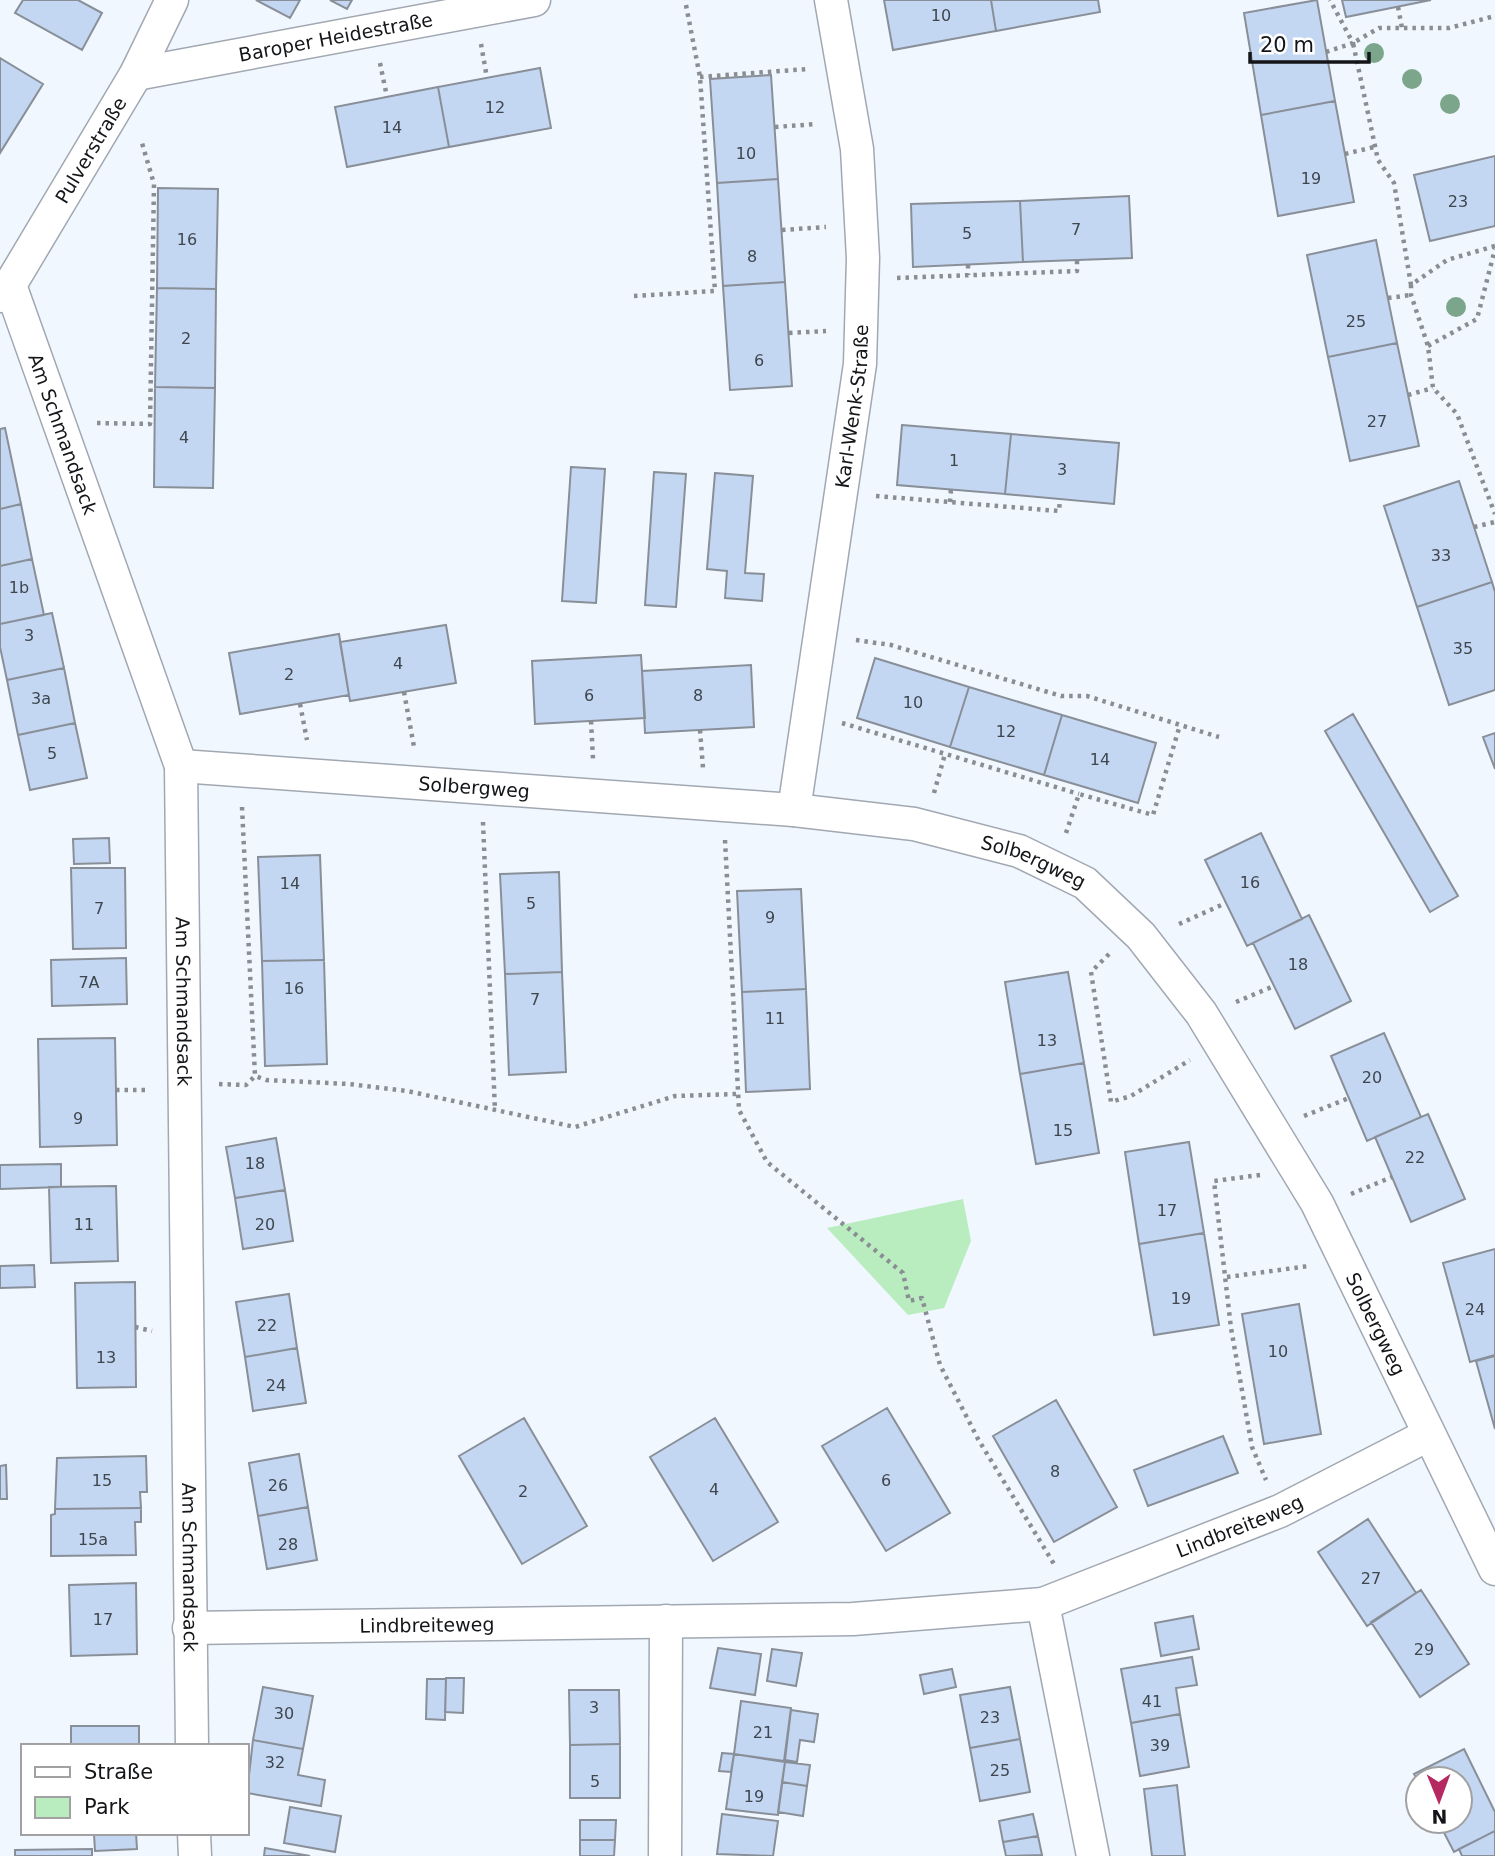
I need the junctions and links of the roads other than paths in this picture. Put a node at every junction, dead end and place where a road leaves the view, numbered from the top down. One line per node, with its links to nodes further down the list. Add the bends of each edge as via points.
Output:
1 (172, 0): 4 (street, Pulverstraße)
2 (534, 0): 4 (street, Baroper Heidestraße)
3 (831, 0): 7 (street, Karl-Wenk-Straße, via 857,149 863,280 860,364)
4 (136, 74): 5 (street, Pulverstraße)
5 (5, 290): 6 (street, Am Schmandsack)
6 (181, 766): 7 (street, Solbergweg); 13 (street, Am Schmandsack)
7 (794, 810): 8 (street, Solbergweg, via 915,824 1019,851 1085,883 1141,936 1201,1013 1317,1203)
8 (1428, 1435): 9 (street, Solbergweg); 11 (street, Lindbreiteweg, via 1280,1511)
9 (1487, 1530): 10 (street, Solbergweg)
10 (1495, 1569)
11 (1043, 1604): 12 (street, Lindbreiteweg, via 853,1619); 18 (street)
12 (666, 1621): 13 (street, Lindbreiteweg); 17 (street)
13 (189, 1628): 14 (street, Am Schmandsack)
14 (192, 1744)
15 (194, 1835): 16 (street)
16 (195, 1856)
17 (665, 1856)
18 (1093, 1856)

